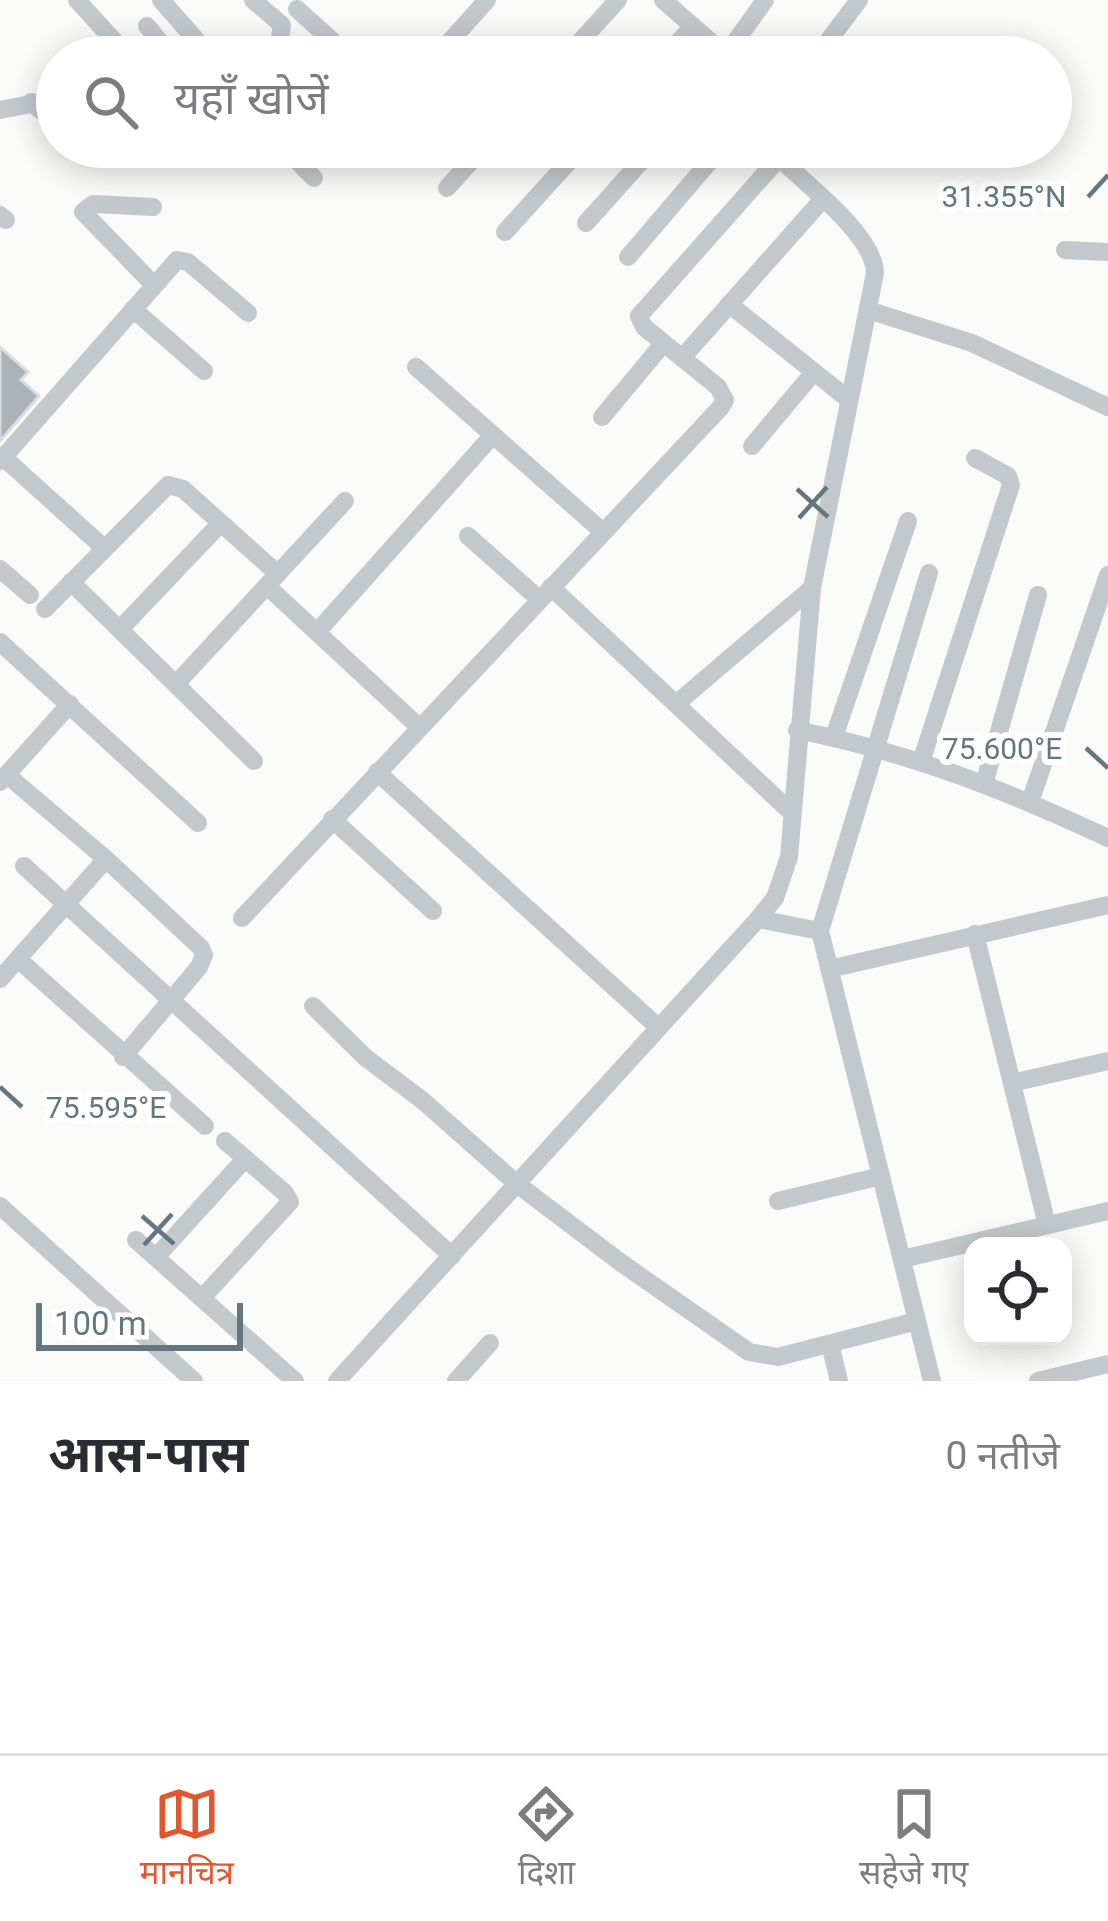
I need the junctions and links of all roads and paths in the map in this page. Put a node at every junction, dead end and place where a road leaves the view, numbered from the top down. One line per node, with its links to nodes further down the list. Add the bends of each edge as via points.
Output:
1 (76, 0): 13 (street)
2 (161, 0): 15 (street)
3 (253, 0): 10 (street)
4 (487, 0): 18 (street)
5 (618, 0): 19 (street)
6 (663, 0): 12 (street)
7 (765, 0): 22 (street)
8 (859, 0): 23 (street)
9 (301, 5): 10 (street); 17 (street)
10 (282, 25): 16 (street)
11 (147, 26): 14 (street)
12 (693, 26): 20 (street); 21 (street)
13 (109, 36)
14 (155, 36)
15 (193, 36)
16 (280, 36)
17 (327, 36)
18 (455, 36)
19 (585, 36)
20 (684, 36)
21 (704, 36)
22 (741, 36)
23 (832, 36)
24 (36, 101): 25 (street)
25 (31, 102): 26 (street); 27 (street)
26 (36, 106)
27 (0, 110)
28 (304, 168): 35 (street)
29 (465, 168): 36 (street)
30 (564, 168): 40 (street)
31 (635, 168): 39 (street)
32 (704, 168): 43 (street)
33 (769, 168): 49 (street, via 639,316)
34 (796, 168): 37 (street)
35 (314, 178)
36 (447, 188)
37 (822, 200): 45 (street); 47 (street, via 871,251)
38 (153, 207): 44 (street, via 93,204 83,212)
39 (586, 223)
40 (505, 232)
41 (1064, 250): 42 (street)
42 (1108, 252)
43 (628, 257)
44 (154, 285): 46 (street); 48 (street, via 182,260)
45 (729, 304): 50 (street); 53 (street)
46 (133, 309): 52 (street); 60 (street)
47 (871, 311): 54 (street); 55 (street, via 972,343)
48 (248, 313)
49 (663, 344): 50 (street); 56 (street)
50 (682, 358): 64 (street, via 725,400)
51 (416, 367): 57 (street)
52 (204, 371)
53 (814, 372): 54 (street); 58 (street)
54 (848, 399): 72 (street)
55 (1108, 407)
56 (602, 418)
57 (494, 435): 64 (street); 78 (street)
58 (752, 446)
59 (975, 458): 87 (street, via 1011,485)
60 (2, 459): 66 (street)
61 (345, 501): 70 (street)
62 (908, 521): 85 (street)
63 (220, 524): 66 (street, via 168,485); 70 (street); 77 (street)
64 (603, 532): 73 (street)
65 (468, 536): 73 (street)
66 (104, 548): 71 (street)
67 (0, 569): 74 (street)
68 (929, 573): 86 (street)
69 (1108, 574): 92 (street)
70 (272, 580): 78 (street); 80 (street)
71 (71, 583): 76 (street); 77 (street)
72 (812, 587): 82 (street); 84 (street)
73 (545, 593): 82 (street); 83 (street)
74 (30, 595)
75 (1038, 595): 91 (street)
76 (45, 609)
77 (121, 628): 80 (street)
78 (317, 632): 83 (street)
79 (0, 642): 81 (street)
80 (176, 684): 88 (street)
81 (70, 704): 90 (street); 95 (street)
82 (676, 704): 93 (street)
83 (419, 727): 89 (street)
84 (797, 730): 85 (street); 93 (street)
85 (834, 737): 86 (street)
86 (876, 746): 87 (street); 104 (street)
87 (922, 759): 91 (street)
88 (254, 760)
89 (377, 772): 94 (street); 111 (street)
90 (3, 778): 97 (street)
91 (984, 784): 92 (street)
92 (1030, 802): 96 (street)
93 (792, 813): 103 (street, via 784,878)
94 (332, 820): 101 (street); 102 (street)
95 (198, 823)
96 (1108, 838)
97 (106, 859): 99 (street); 109 (street, via 201,948 200,967)
98 (24, 866): 99 (street)
99 (68, 903): 106 (street); 109 (street)
100 (1108, 905): 105 (street)
101 (433, 911)
102 (242, 918)
103 (758, 920): 104 (street); 111 (street)
104 (820, 932): 107 (street)
105 (975, 934): 107 (street); 114 (street)
106 (19, 960): 108 (street); 112 (street)
107 (829, 969): 118 (street)
108 (0, 979)
109 (171, 1000): 112 (street); 125 (street)
110 (313, 1006): 119 (street)
111 (658, 1027): 119 (street)
112 (123, 1057): 115 (street)
113 (1108, 1061): 114 (street)
114 (1012, 1083): 123 (street)
115 (205, 1126)
116 (225, 1142): 117 (street)
117 (245, 1159): 126 (street); 128 (street, via 290,1202)
118 (881, 1176): 120 (street); 127 (street)
119 (517, 1184): 125 (street); 131 (street, via 749,1352 778,1357)
120 (778, 1201)
121 (0, 1206): 133 (street)
122 (1108, 1210): 123 (street)
123 (1047, 1225): 127 (street)
124 (136, 1240): 126 (street)
125 (452, 1256): 135 (street)
126 (156, 1258): 128 (street)
127 (902, 1259): 129 (street)
128 (202, 1298): 134 (street)
129 (917, 1321): 131 (street); 138 (street)
130 (490, 1343): 136 (street)
131 (830, 1344): 137 (street)
132 (1108, 1364): 139 (street)
133 (194, 1381)
134 (295, 1381)
135 (337, 1381)
136 (456, 1381)
137 (839, 1381)
138 (932, 1381)
139 (1038, 1381)

